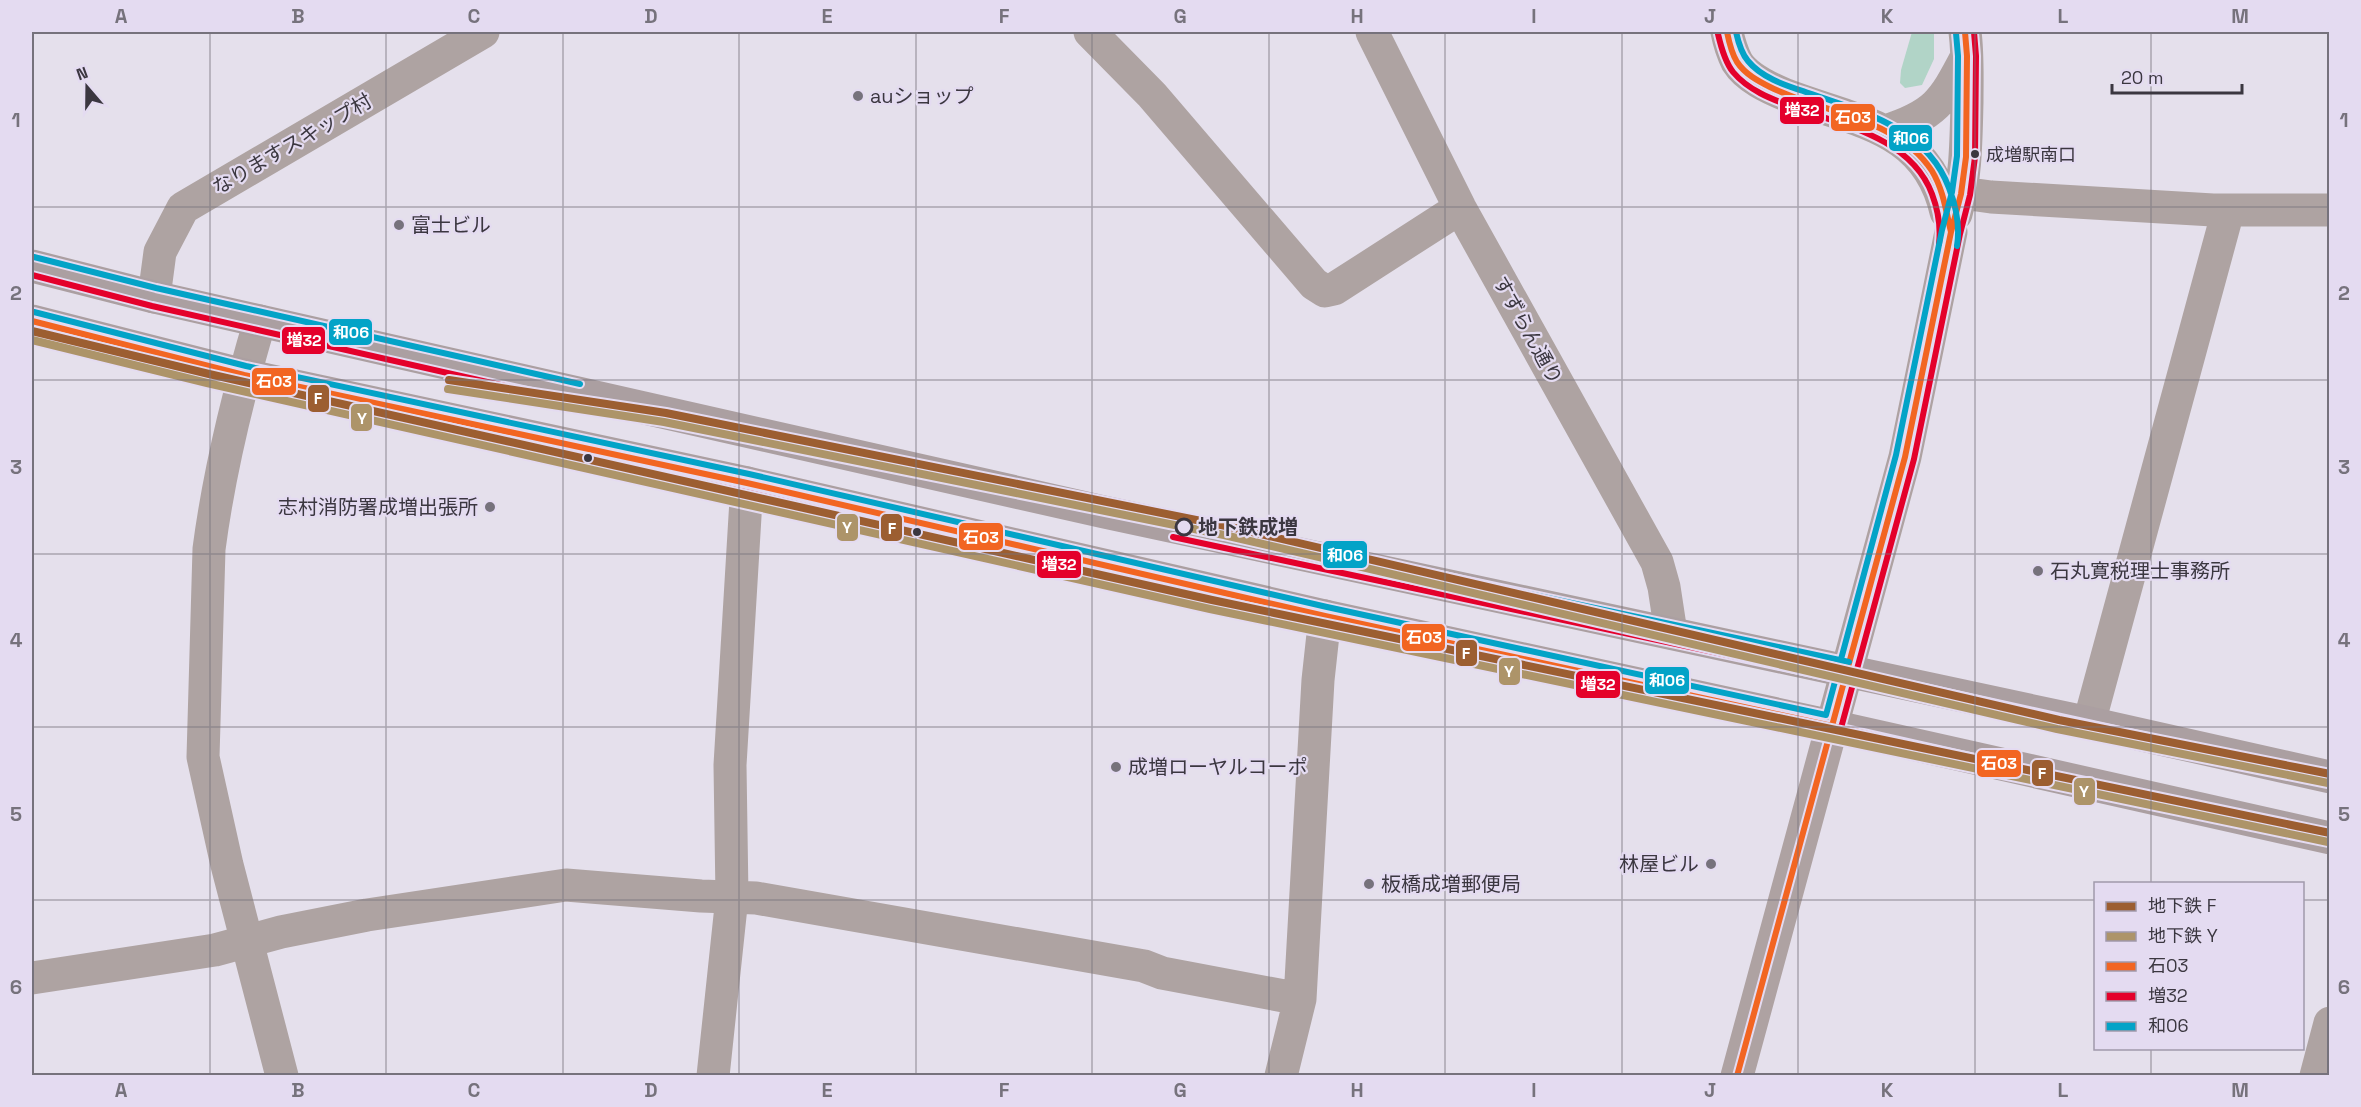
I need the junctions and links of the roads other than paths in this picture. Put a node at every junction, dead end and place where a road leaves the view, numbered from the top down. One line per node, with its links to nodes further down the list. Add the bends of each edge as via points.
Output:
1 (483, 32): 12 (street, なりますスキップ村, via 183,208 160,252)
2 (1090, 32): 8 (street, via 1152,94 1314,284 1325,291 1334,289)
3 (1372, 32): 8 (street, すずらん通り)
4 (1727, 32): 6 (street, via 1738,63 1749,75 1774,90)
5 (1966, 44): 6 (street, via 1950,90 1928,113); 7 (street, via 1966,157)
6 (1885, 131): 7 (street, via 1908,146)
7 (1951, 192): 10 (street); 19 (street, via 1951,232 1905,457)
8 (1460, 208): 18 (street, すずらん通り, via 1657,562)
9 (2330, 210): 10 (street)
10 (2228, 211): 20 (street)
11 (32, 266): 12 (highway)
12 (154, 297): 14 (highway)
13 (32, 321): 15 (highway)
14 (260, 321): 15 (street); 18 (highway, via 1115,515)
15 (244, 375): 16 (highway); 25 (street, via 209,549 203,757)
16 (747, 483): 17 (highway); 24 (street, via 730,765)
17 (1325, 616): 21 (highway); 27 (street)
18 (1671, 633): 19 (highway)
19 (1847, 671): 20 (highway); 21 (street)
20 (2089, 723): 22 (highway)
21 (1832, 726): 23 (highway); 32 (street)
22 (2330, 777)
23 (2330, 838)
24 (732, 897): 25 (street, via 566,885 367,915); 27 (street, via 1144,966 1162,973); 30 (street)
25 (248, 941): 26 (street, via 215,950); 29 (street)
26 (32, 978)
27 (1300, 999): 31 (street)
28 (2330, 1023): 33 (street)
29 (282, 1076)
30 (713, 1076)
31 (1281, 1076)
32 (1737, 1076)
33 (2316, 1076)

